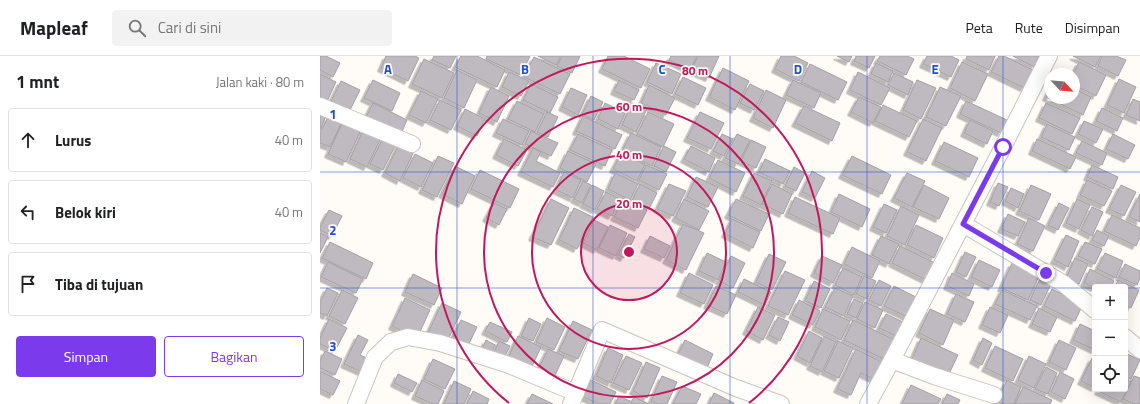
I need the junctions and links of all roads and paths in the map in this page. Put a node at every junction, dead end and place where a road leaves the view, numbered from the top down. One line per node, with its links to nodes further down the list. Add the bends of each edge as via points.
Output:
1 (1049, 56): 4 (street)
2 (320, 106): 3 (street)
3 (412, 144)
4 (963, 224): 5 (street, via 1064,284); 8 (street)
5 (1092, 307)
6 (1128, 340): 7 (street)
7 (1140, 350)
8 (892, 360): 9 (street); 13 (street)
9 (994, 395)
10 (573, 398): 11 (street, via 509,365 440,343 408,337 391,342 375,356); 12 (street, via 602,330 736,388)
11 (356, 404)
12 (781, 404)
13 (868, 404)

